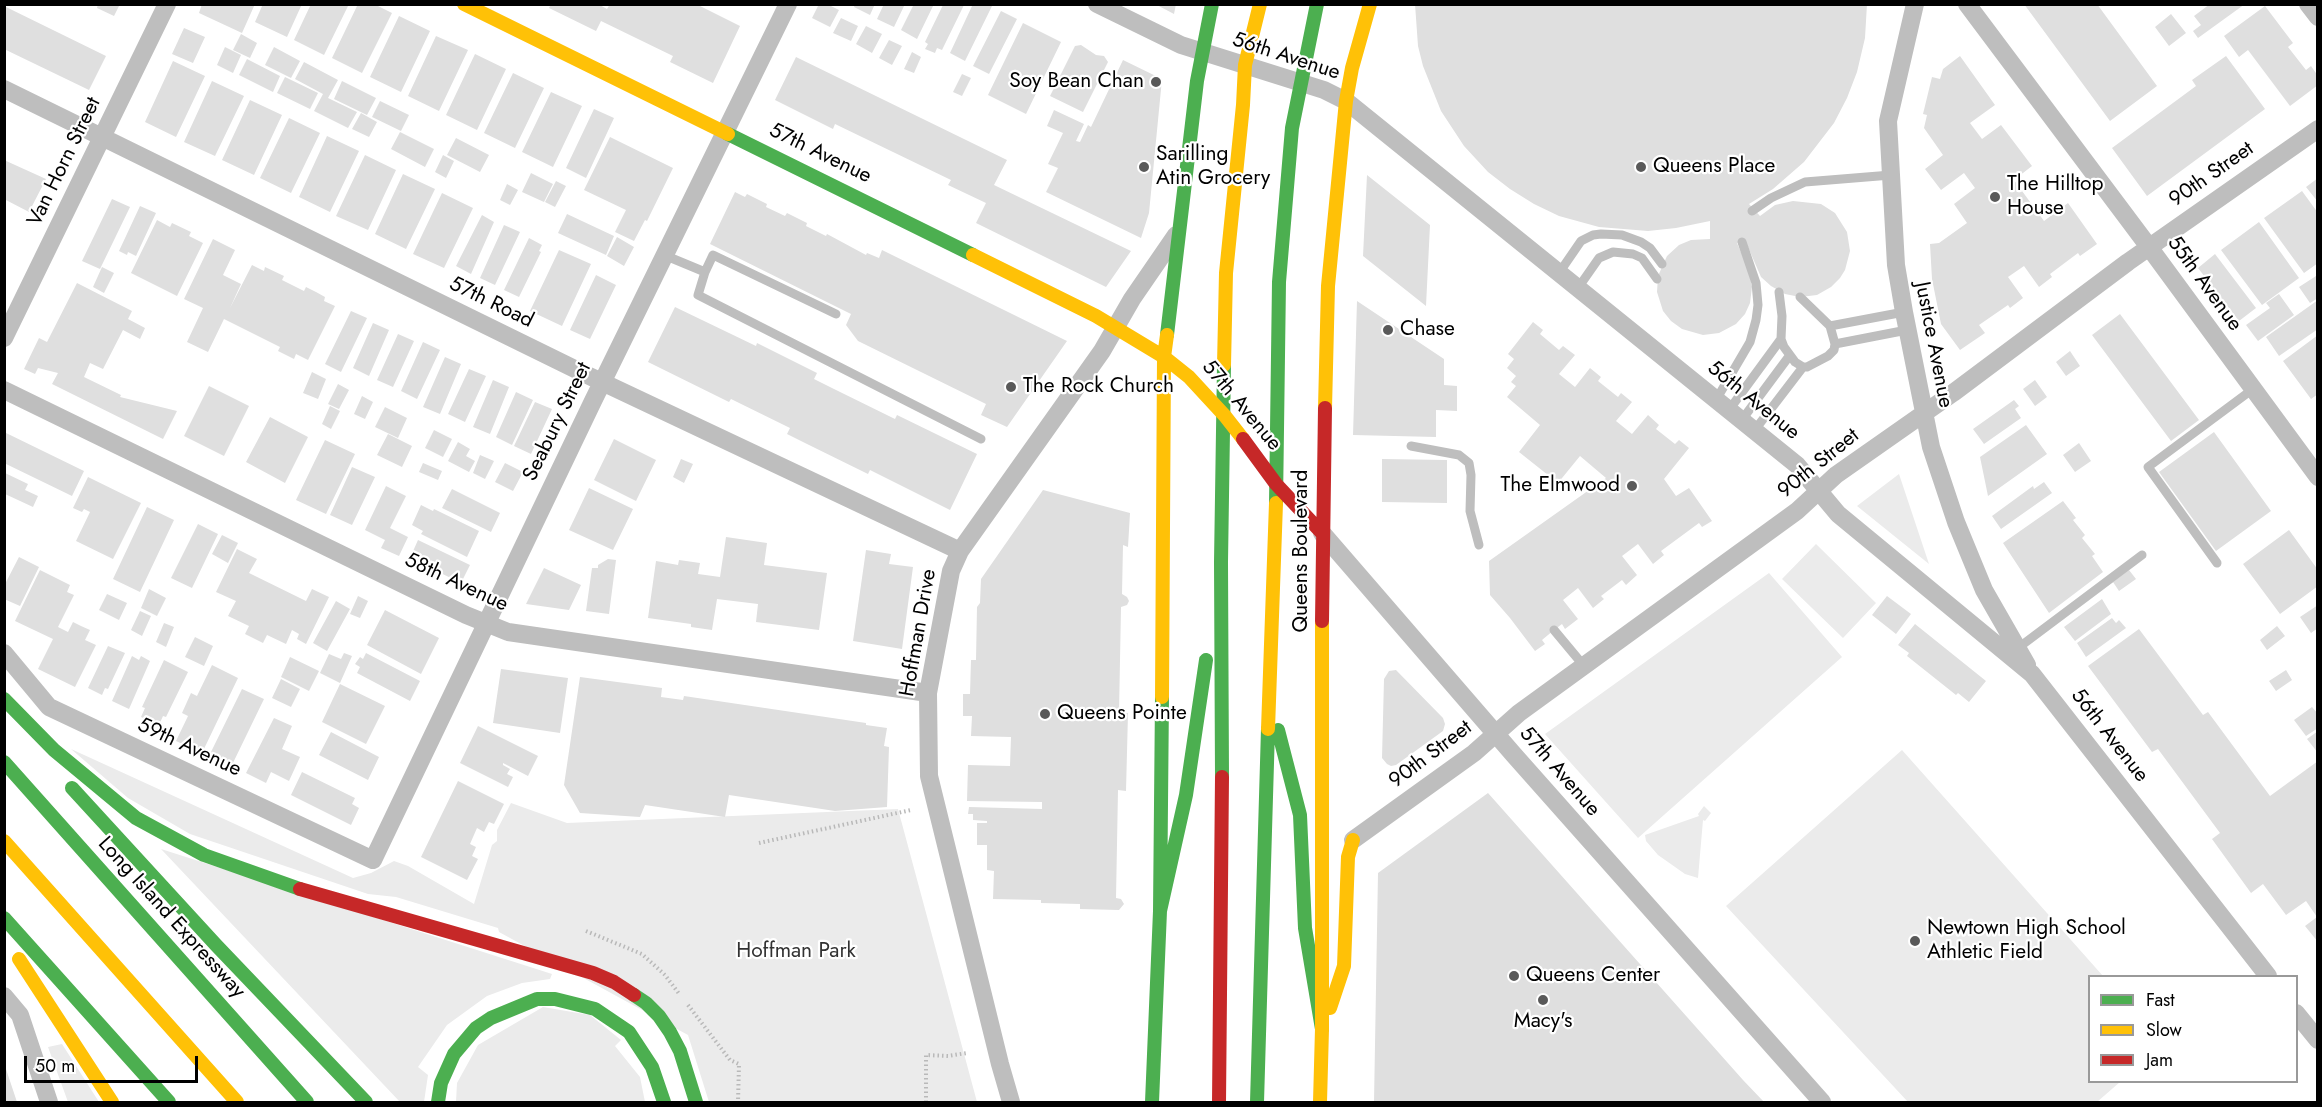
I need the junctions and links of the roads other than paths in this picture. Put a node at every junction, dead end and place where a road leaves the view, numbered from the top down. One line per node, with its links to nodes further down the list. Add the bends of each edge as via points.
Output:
1 (166, 4): 20 (street, Van Horn Street)
2 (464, 4): 19 (main road, 57th Avenue)
3 (788, 4): 19 (street, Seabury Street)
4 (1097, 4): 13 (street, 56th Avenue)
5 (1212, 4): 13 (main road)
6 (1260, 4): 14 (main road)
7 (1317, 4): 15 (main road, Queens Boulevard)
8 (1370, 4): 17 (main road, Queens Boulevard)
9 (1915, 4): 21 (street, Justice Avenue, via 1890,106)
10 (1967, 4): 25 (street, 55th Avenue)
11 (2308, 4): 12 (street)
12 (2318, 17)
13 (1201, 52): 14 (street, 56th Avenue); 23 (main road)
14 (1245, 65): 15 (street, 56th Avenue); 49 (main road, via 1226,273)
15 (1300, 83): 17 (street, 56th Avenue); 53 (main road, Queens Boulevard, via 1292,128 1279,282)
16 (4, 89): 20 (street, 57th Road)
17 (1346, 101): 29 (street, 56th Avenue); 55 (main road, Queens Boulevard, via 1328,286)
18 (2318, 129): 25 (street, 90th Street)
19 (726, 132): 26 (street, Seabury Street); 37 (main road, 57th Avenue)
20 (102, 138): 38 (street, Van Horn Street); 44 (street, 57th Road)
21 (1891, 175): 22 (lane, via 1805,182); 35 (street, Justice Avenue, via 1896,265)
22 (1752, 211)
23 (1179, 231): 37 (street, Hoffman Drive); 42 (main road)
24 (1742, 242): 48 (lane, via 1756,283 1758,305 1750,342 1732,376)
25 (2149, 247): 45 (street, 55th Avenue); 47 (street, 90th Street)
26 (664, 255): 28 (lane); 44 (street, Seabury Street)
27 (1662, 264): 29 (lane, via 1641,242 1622,235 1601,234 1581,242)
28 (705, 272): 34 (lane, via 712,255); 50 (lane, via 698,295)
29 (1559, 273): 31 (street, 56th Avenue)
30 (1658, 279): 31 (lane, via 1642,258 1613,252 1599,258)
31 (1578, 288): 48 (street, 56th Avenue)
32 (1779, 292): 39 (lane)
33 (1800, 297): 36 (lane)
34 (836, 314)
35 (1905, 321): 36 (lane); 40 (lane); 47 (street, Justice Avenue)
36 (1830, 326): 40 (lane)
37 (1115, 327): 42 (main road, 57th Avenue); 57 (street, Hoffman Drive)
38 (4, 338)
39 (1781, 339): 41 (lane); 48 (lane)
40 (1835, 344): 43 (lane, via 1828,356)
41 (1790, 356): 43 (lane); 48 (lane)
42 (1164, 357): 49 (main road, 57th Avenue, via 1189,377); 76 (main road)
43 (1803, 367): 48 (lane)
44 (602, 382): 57 (street, 57th Road); 61 (street, Seabury Street)
45 (2253, 389): 52 (street, 55th Avenue); 60 (lane, via 2148,467)
46 (4, 390): 61 (street, 58th Avenue)
47 (1923, 413): 54 (street, 90th Street); 63 (street, Justice Avenue, via 1930,447 1970,558)
48 (1735, 415): 54 (street, 56th Avenue, via 1797,465)
49 (1225, 416): 53 (main road, 57th Avenue); 59 (main road)
50 (981, 438)
51 (1412, 446): 56 (lane, via 1459,455 1469,464 1470,511)
52 (2318, 477)
53 (1276, 484): 55 (main road, 57th Avenue); 69 (main road, Queens Boulevard)
54 (1818, 491): 65 (street, 90th Street, via 1797,511); 66 (street, 56th Avenue, via 1838,514)
55 (1322, 533): 71 (street, 57th Avenue); 82 (main road, Queens Boulevard)
56 (1479, 545)
57 (960, 552): 67 (street, Hoffman Drive, via 951,571)
58 (2142, 555): 63 (lane)
59 (1221, 562): 76 (main road, via 1186,795); 95 (main road)
60 (2217, 562)
61 (487, 623): 67 (street, 58th Avenue, via 508,632); 75 (street, Seabury Street)
62 (1554, 630): 65 (lane)
63 (2018, 648): 66 (street, Justice Avenue)
64 (4, 653): 75 (street, 59th Avenue, via 49,707)
65 (1584, 666): 71 (street, 90th Street)
66 (2032, 674): 79 (street, 56th Avenue)
67 (928, 693): 93 (street, Hoffman Drive, via 929,776)
68 (4, 699): 92 (main road, via 107,796 136,818 204,855 284,884 614,982 646,1003 670,1032)
69 (1270, 699): 82 (main road, via 1300,815 1305,928); 96 (main road, Queens Boulevard)
70 (4, 705): 89 (main road, via 56,770)
71 (1496, 734): 74 (street, 90th Street); 98 (street, 57th Avenue)
72 (4, 762): 88 (main road, Long Island Expressway)
73 (4, 840): 87 (main road)
74 (1353, 840): 82 (main road, via 1348,857 1344,966)
75 (374, 860)
76 (1160, 911): 94 (main road)
77 (4, 918): 86 (main road)
78 (4, 938): 85 (main road)
79 (2267, 975)
80 (4, 996): 84 (street, via 20,1015)
81 (2298, 1015): 83 (street)
82 (1322, 1029): 97 (main road, Queens Boulevard)
83 (2318, 1040)
84 (49, 1102)
85 (112, 1102)
86 (169, 1102)
87 (237, 1102)
88 (307, 1102)
89 (366, 1102)
90 (438, 1102): 91 (main road, via 441,1083 454,1053 476,1028 537,999 555,999 595,1009 629,1032 652,1067)
91 (664, 1102)
92 (696, 1102)
93 (1011, 1102)
94 (1152, 1102)
95 (1219, 1102)
96 (1257, 1102)
97 (1320, 1102)
98 (1822, 1102)

